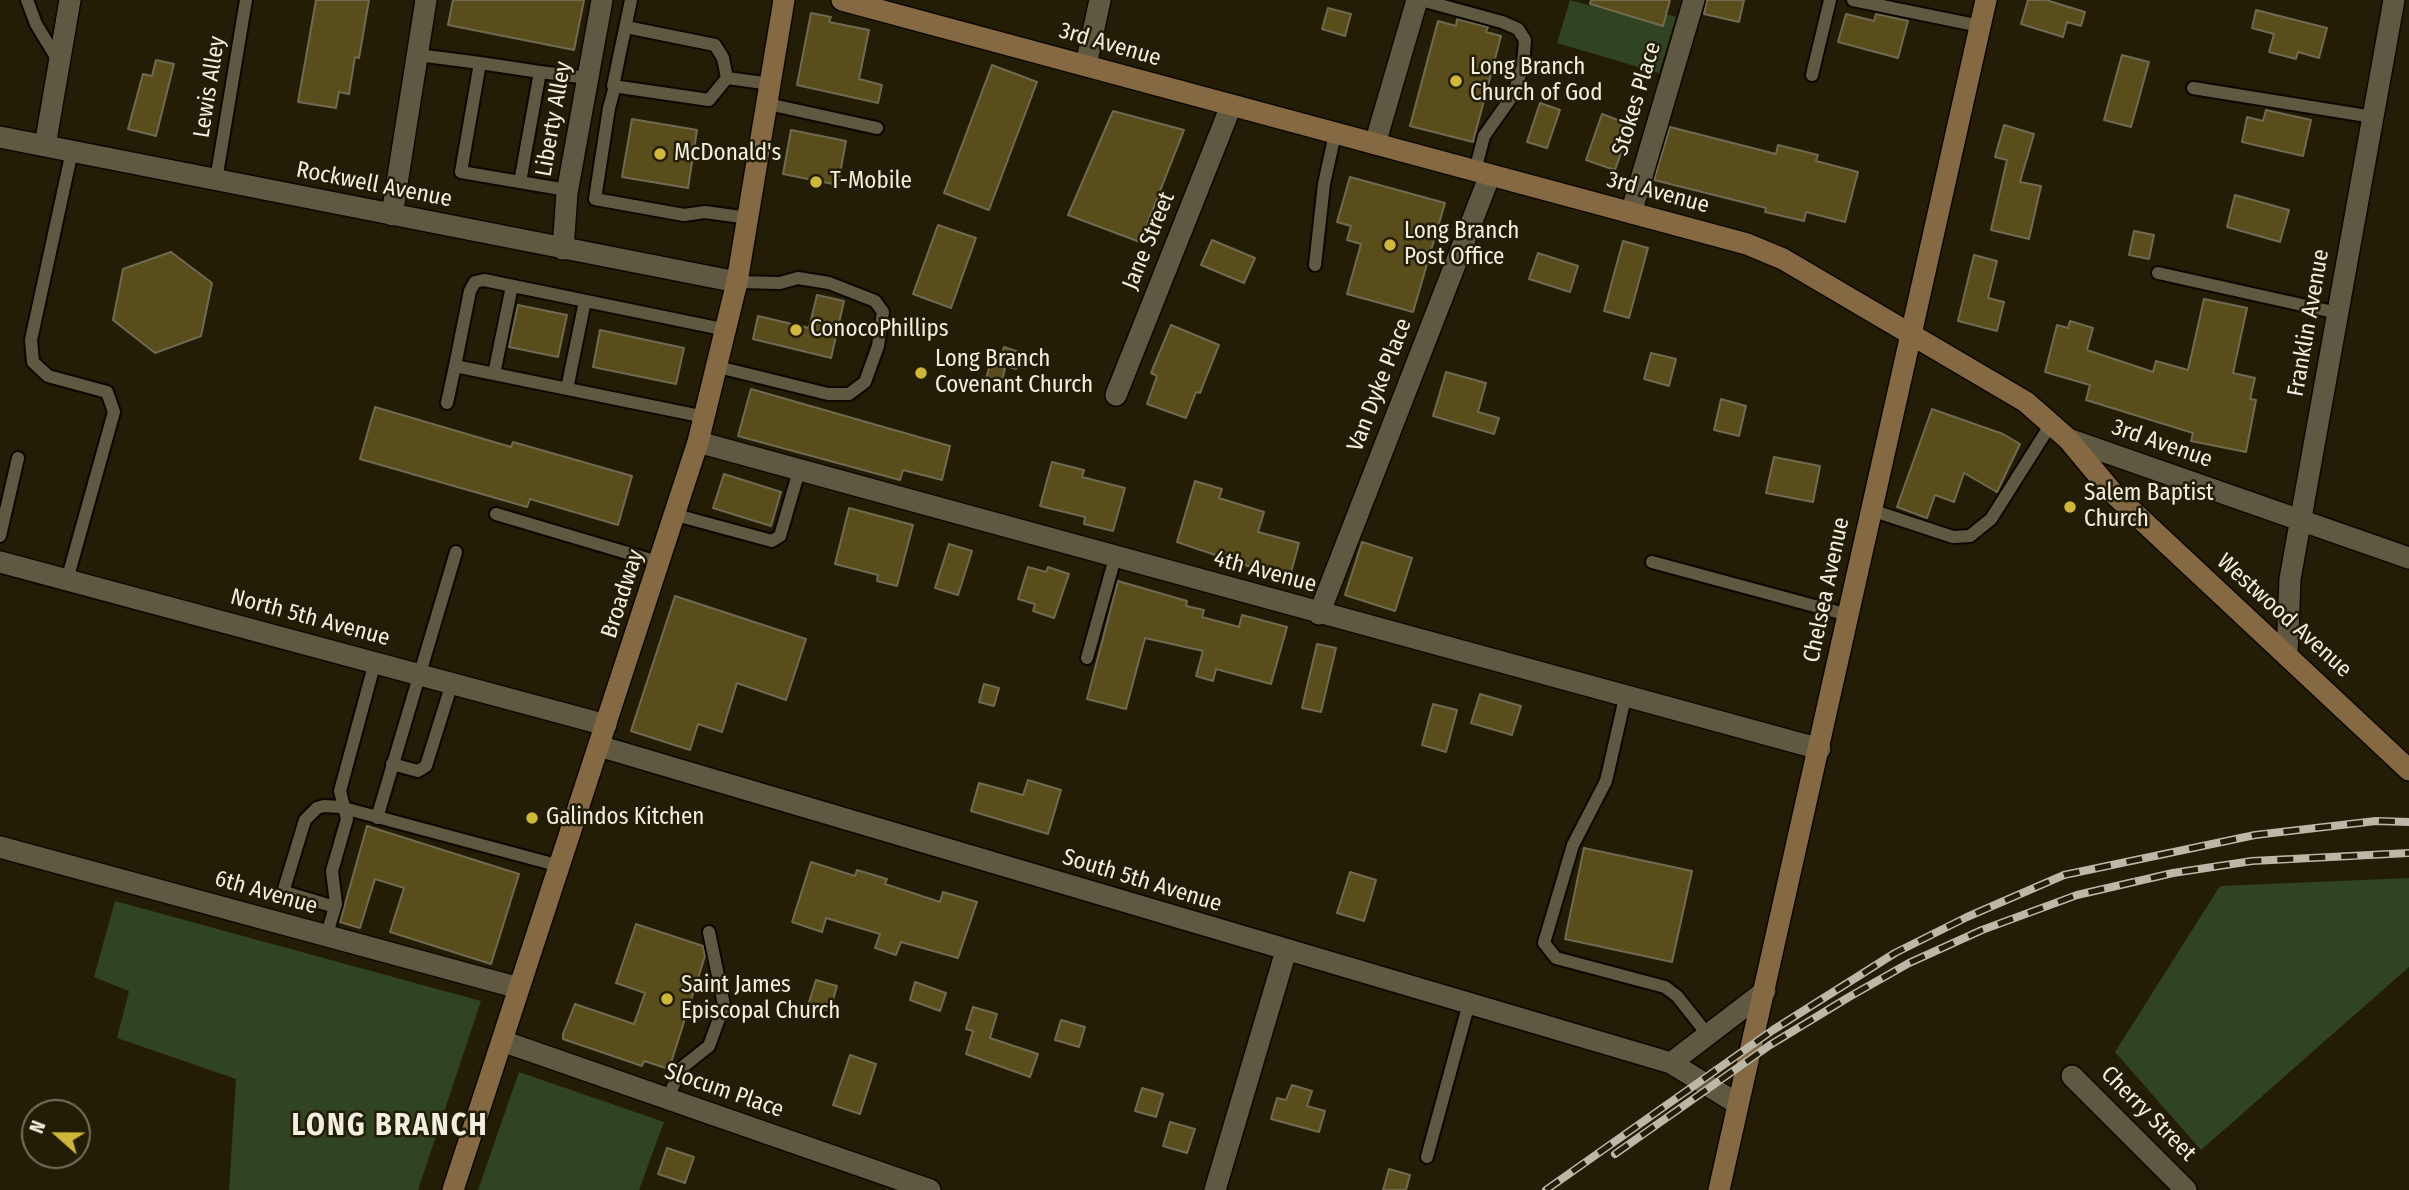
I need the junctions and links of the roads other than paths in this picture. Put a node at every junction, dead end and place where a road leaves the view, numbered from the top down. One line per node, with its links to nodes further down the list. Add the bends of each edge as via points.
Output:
1 (27, 0): 19 (lane)
2 (69, 0): 19 (street)
3 (246, 0): 38 (lane, Lewis Alley)
4 (426, 0): 18 (street)
5 (602, 0): 24 (street, Liberty Alley)
6 (631, 0): 17 (lane)
7 (784, 0): 28 (street, Broadway)
8 (842, 0): 21 (street, 3rd Avenue)
9 (1100, 0): 21 (street)
10 (1419, 0): 34 (street); 37 (lane, via 1503,22 1518,29 1525,40 1523,66 1513,95 1484,136)
11 (1694, 0): 41 (street, Stokes Place)
12 (1830, 0): 23 (lane)
13 (1853, 0): 16 (lane)
14 (1986, 0): 16 (street, Chelsea Avenue)
15 (2394, 0): 30 (street, Franklin Avenue)
16 (1980, 26): 52 (street, Chelsea Avenue)
17 (626, 27): 25 (lane, via 715,45); 26 (lane)
18 (418, 55): 20 (lane); 42 (street)
19 (59, 62): 35 (street)
20 (480, 63): 22 (lane); 39 (lane, via 461,172)
21 (1086, 65): 29 (street, 3rd Avenue)
22 (540, 72): 24 (lane); 39 (lane)
23 (1812, 75)
24 (588, 78): 40 (street, Liberty Alley)
25 (727, 78): 26 (lane, via 709,100); 28 (lane)
26 (615, 86): 43 (lane, via 595,198 684,215 705,212)
27 (2193, 88): 30 (lane)
28 (770, 94): 31 (lane); 43 (street, Broadway)
29 (1231, 106): 32 (street, 3rd Avenue); 57 (street, Jane Street)
30 (2373, 117): 50 (street, Franklin Avenue)
31 (877, 128)
32 (1335, 134): 34 (street, 3rd Avenue); 45 (lane)
33 (0, 137): 35 (street, Rockwell Avenue)
34 (1375, 144): 37 (street, 3rd Avenue)
35 (45, 146): 36 (street, Rockwell Avenue)
36 (72, 151): 38 (street, Rockwell Avenue); 76 (lane, via 31,341 33,362 48,376 107,392 114,412)
37 (1483, 173): 41 (street, 3rd Avenue); 77 (street, Van Dyke Place)
38 (216, 180): 42 (street, Rockwell Avenue)
39 (520, 182): 40 (lane)
40 (567, 190): 44 (street, Liberty Alley)
41 (1631, 213): 52 (street, 3rd Avenue, via 1747,244 1783,259)
42 (392, 215): 44 (street, Rockwell Avenue)
43 (748, 218): 47 (street, Broadway)
44 (563, 248): 47 (street, Rockwell Avenue)
45 (1315, 265)
46 (2158, 273): 50 (lane)
47 (737, 282): 51 (street, Broadway); 54 (lane, via 780,283 798,278 875,301 883,312 878,346 865,382 849,394 828,394)
48 (512, 286): 49 (lane); 53 (lane, via 475,282); 55 (lane)
49 (585, 301): 51 (lane); 56 (lane)
50 (2338, 313): 68 (street, Franklin Avenue)
51 (727, 330): 54 (street, Broadway)
52 (1910, 334): 60 (street, 3rd Avenue, via 2026,402); 65 (street, Chelsea Avenue)
53 (455, 366): 55 (lane); 58 (lane)
54 (718, 367): 59 (street, Broadway)
55 (494, 374): 56 (lane)
56 (567, 389): 59 (lane)
57 (1116, 395)
58 (447, 403)
59 (705, 417): 62 (street, Broadway)
60 (2051, 424): 61 (street, 3rd Avenue); 65 (lane, via 1991,519 1970,536 1953,537)
61 (2068, 439): 68 (street, 3rd Avenue); 79 (street, Westwood Avenue, via 2113,493)
62 (698, 442): 64 (street, 4th Avenue); 67 (street, Broadway)
63 (18, 458): 69 (lane)
64 (799, 471): 67 (lane, via 780,537 772,541); 71 (street, 4th Avenue)
65 (1871, 510): 78 (street, Chelsea Avenue)
66 (496, 514): 75 (lane)
67 (676, 515): 75 (street, Broadway)
68 (2300, 519): 72 (street, 3rd Avenue); 79 (street, Franklin Avenue, via 2290,579)
69 (0, 536)
70 (456, 552): 82 (lane)
71 (1115, 558): 77 (street, 4th Avenue); 80 (lane)
72 (2409, 558)
73 (0, 562): 76 (street, North 5th Avenue)
74 (1653, 562): 78 (lane)
75 (661, 563): 85 (street, Broadway)
76 (67, 580): 81 (street, North 5th Avenue)
77 (1319, 614): 84 (street, 4th Avenue)
78 (1848, 615): 87 (street, Chelsea Avenue)
79 (2287, 656): 89 (street, Westwood Avenue)
80 (1087, 658)
81 (375, 662): 82 (street, North 5th Avenue); 90 (lane, via 340,791)
82 (420, 674): 83 (street, North 5th Avenue); 88 (lane)
83 (452, 683): 85 (street, North 5th Avenue); 88 (lane, via 426,766 418,771)
84 (1625, 698): 87 (street, 4th Avenue); 101 (lane, via 1606,781 1573,845 1544,943 1556,958 1665,987 1678,996)
85 (606, 724): 86 (street, Broadway)
86 (599, 746): 93 (street, Broadway); 97 (street, South 5th Avenue)
87 (1820, 749): 99 (street, Chelsea Avenue)
88 (392, 764): 91 (lane)
89 (2409, 770)
90 (346, 809): 91 (lane); 94 (lane, via 346,827 332,872); 94 (lane, via 324,806 310,813 283,885 288,893)
91 (377, 818): 93 (lane)
92 (0, 847): 96 (street, 6th Avenue)
93 (560, 866): 98 (street, Broadway)
94 (335, 906): 96 (lane)
95 (709, 932): 105 (lane, via 724,1005 709,1046 680,1069)
96 (326, 937): 98 (street, 6th Avenue)
97 (1286, 951): 100 (street, South 5th Avenue); 110 (street)
98 (519, 988): 102 (street, Broadway)
99 (1765, 991): 101 (street); 106 (street, Chelsea Avenue)
100 (1469, 1003): 103 (street, South 5th Avenue); 107 (lane)
101 (1708, 1035): 103 (street)
102 (502, 1041): 105 (street, Slocum Place); 108 (street, Broadway)
103 (1671, 1063): 106 (street, South 5th Avenue)
104 (2073, 1076): 112 (street, Cherry Street)
105 (668, 1099): 109 (street, Slocum Place)
106 (1738, 1104): 111 (street, Chelsea Avenue)
107 (1427, 1157)
108 (453, 1190)
109 (930, 1190)
110 (1215, 1190)
111 (1719, 1190)
112 (2186, 1190)

